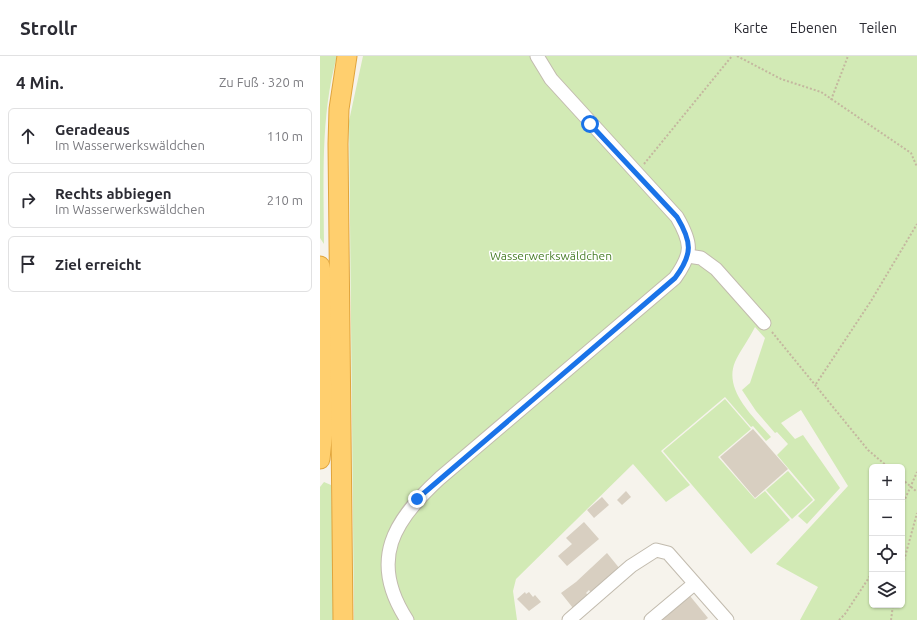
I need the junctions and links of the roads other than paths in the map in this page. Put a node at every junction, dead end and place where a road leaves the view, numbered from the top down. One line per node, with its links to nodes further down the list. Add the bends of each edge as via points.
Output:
1 (347, 56): 8 (highway, via 339,108 338,144)
2 (537, 56): 3 (street, via 550,79 677,217 687,234)
3 (688, 256): 5 (street, via 701,258 716,269); 9 (street, via 675,278 440,478 406,512 395,531 388,565 396,601)
4 (320, 266): 6 (highway, via 323,284 324,421)
5 (764, 323)
6 (320, 459)
7 (694, 584): 10 (street, via 668,553 656,550 631,566); 11 (street); 12 (street)
8 (343, 620)
9 (407, 620)
10 (569, 620)
11 (651, 620)
12 (726, 620)

